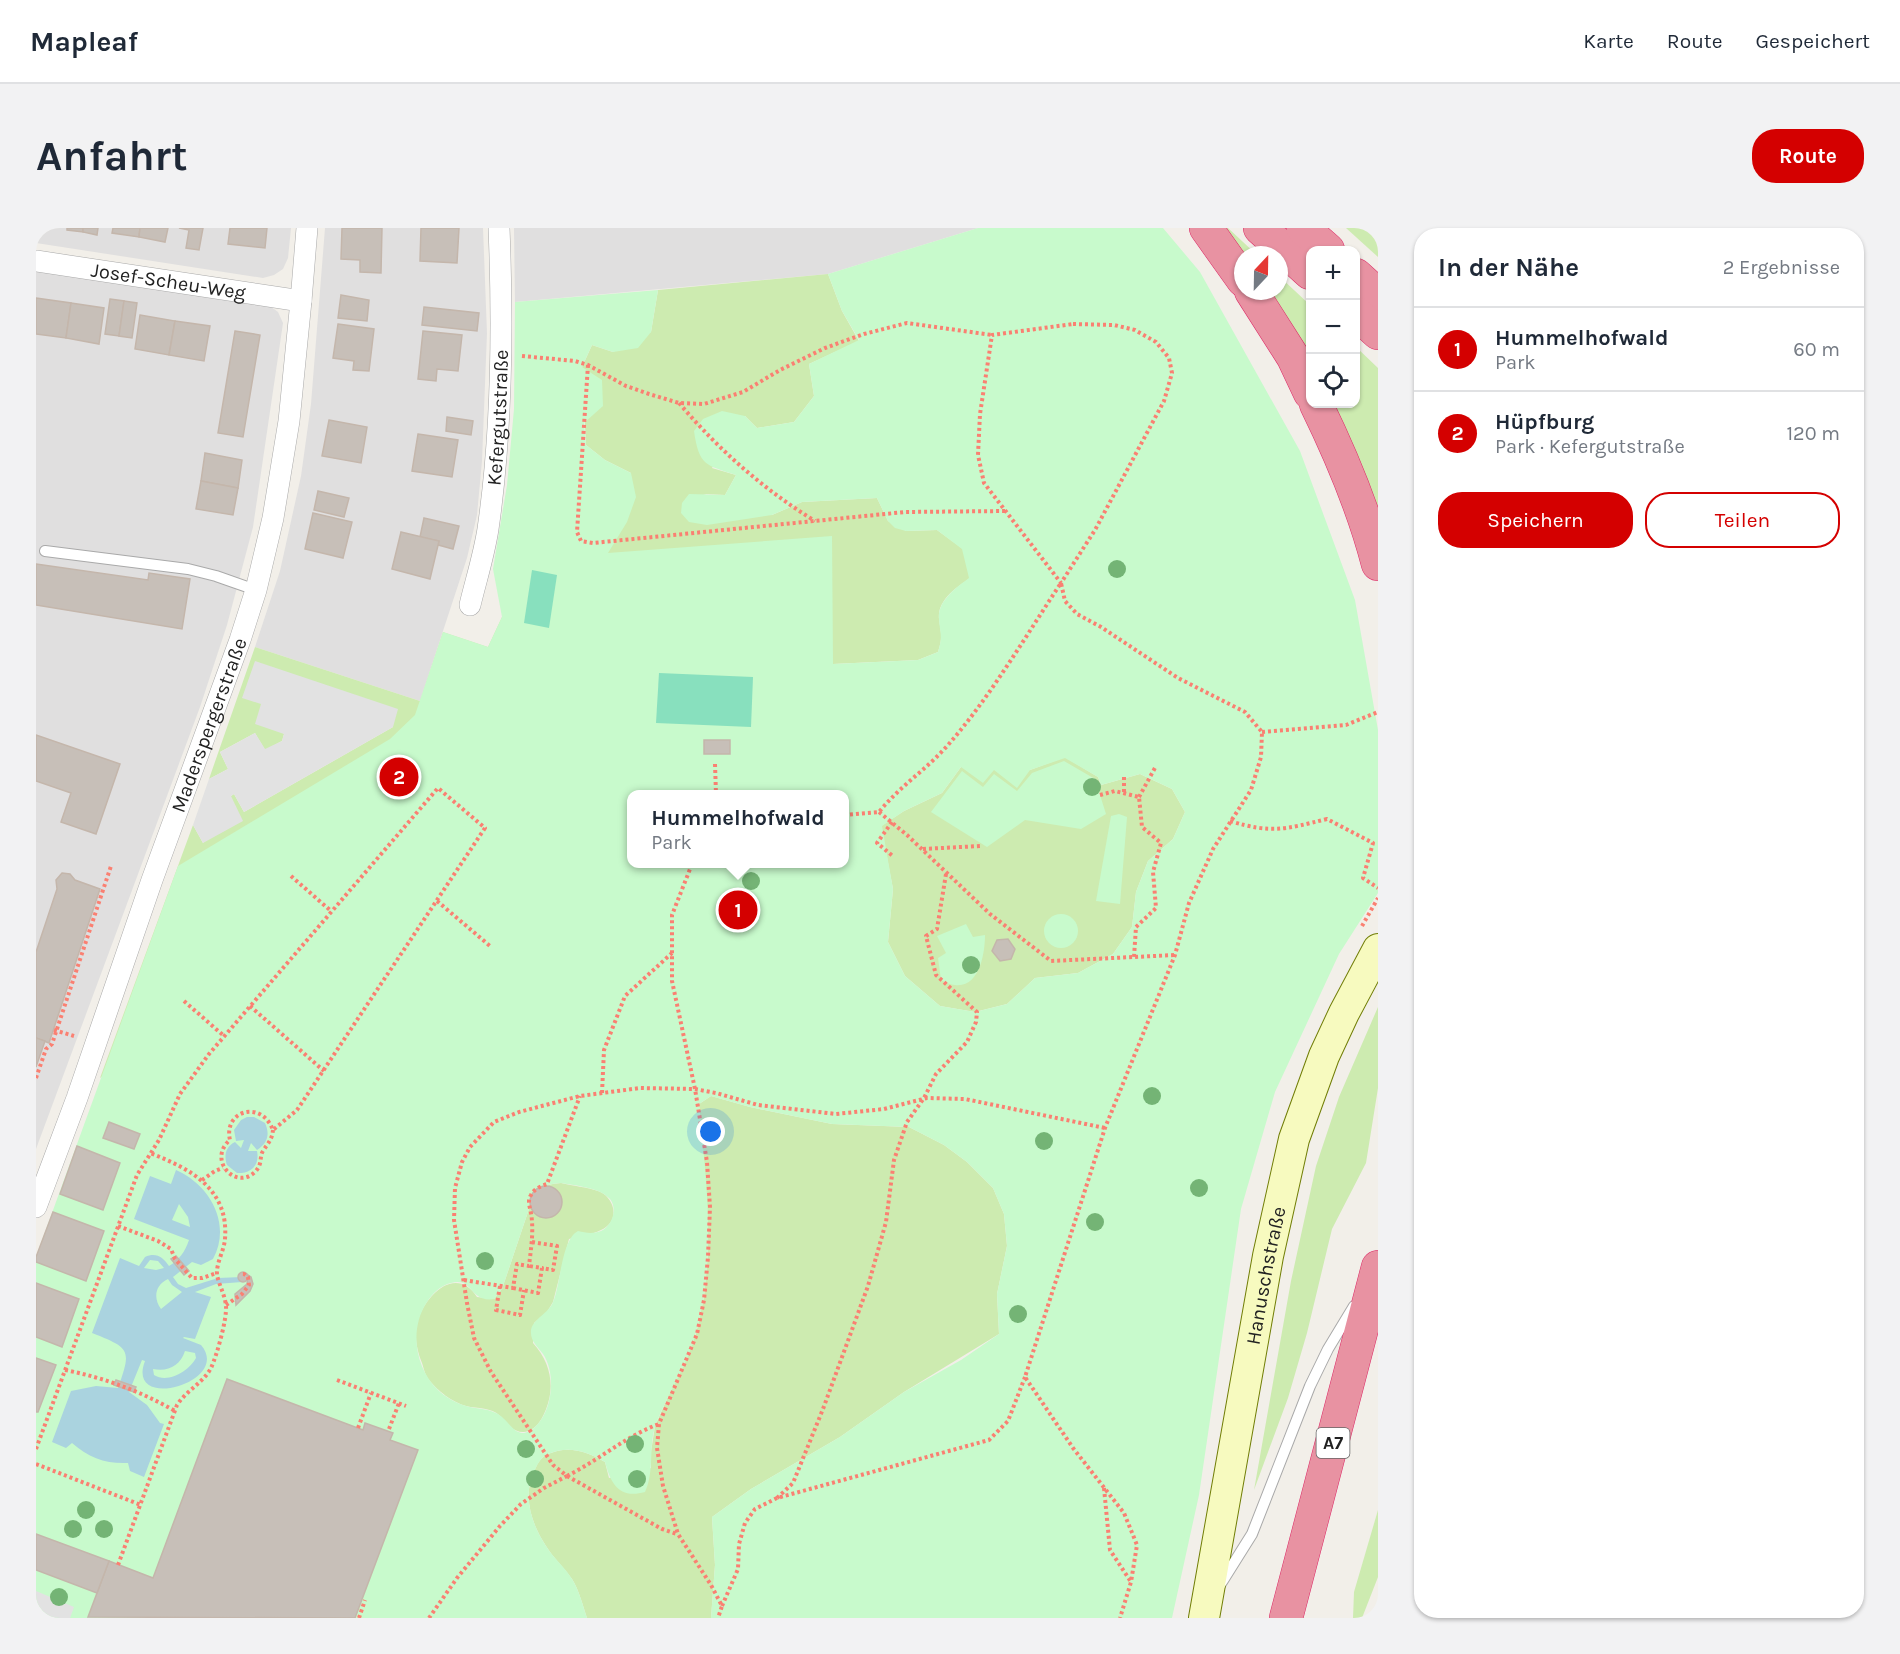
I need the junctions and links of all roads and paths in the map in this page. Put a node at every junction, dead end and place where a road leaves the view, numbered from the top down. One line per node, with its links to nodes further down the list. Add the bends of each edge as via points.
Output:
1 (307, 228): 13 (street, Maderspergerstraße)
2 (499, 228): 17 (street, Kefergutstraße)
3 (1206, 228): 8 (highway)
4 (1260, 228): 9 (highway)
5 (1303, 228): 6 (highway)
6 (1323, 246)
7 (36, 261): 13 (street, Josef-Scheu-Weg)
8 (1234, 267)
9 (1306, 269)
10 (1360, 279): 11 (highway)
11 (1378, 295)
12 (1257, 300): 19 (highway)
13 (301, 301): 27 (street, Maderspergerstraße, via 280,480)
14 (1360, 317): 15 (highway)
15 (1378, 333)
16 (992, 335): 20 (path, via 907,323 825,348 731,397 704,404); 22 (path, via 978,455 984,483); 26 (path, via 1073,324 1114,325 1135,330 1156,342 1169,358 1172,373 1164,401 1095,530)
17 (500, 355): 18 (path, via 551,357); 28 (street, Kefergutstraße, via 487,531)
18 (588, 364): 20 (path, via 626,386); 23 (path, via 577,532 581,541 593,543)
19 (1306, 383)
20 (679, 403): 23 (path, via 739,466)
21 (1318, 408): 25 (highway)
22 (1006, 511): 23 (path, via 905,512); 26 (path)
23 (816, 521)
24 (45, 551): 27 (lane, via 188,569)
25 (1378, 564)
26 (1061, 583): 30 (path, via 1065,601 1077,614 1178,678 1245,712); 38 (path, via 975,713)
27 (256, 590): 73 (street, Maderspergerstraße)
28 (470, 605)
29 (1378, 712): 30 (path, via 1346,725)
30 (1262, 732): 40 (path, via 1261,758 1251,790)
31 (715, 764): 34 (path)
32 (1156, 766): 37 (path)
33 (1124, 777): 35 (path)
34 (716, 790)
35 (1124, 793): 36 (path); 37 (path)
36 (1100, 795)
37 (1139, 797): 56 (path, via 1142,827 1161,843 1153,872 1156,908 1136,927)
38 (879, 812): 39 (path); 41 (path)
39 (849, 815)
40 (1230, 821): 49 (path, via 1255,829 1280,830 1327,819 1373,843 1363,878); 55 (path, via 1213,849 1190,903)
41 (892, 822): 43 (path); 44 (path, via 877,843)
42 (980, 846): 43 (path)
43 (922, 849): 47 (path)
44 (894, 857)
45 (111, 866): 59 (path)
46 (690, 868): 54 (path, via 672,915)
47 (946, 874): 56 (path, via 1051,961); 67 (path, via 937,929 926,936 936,975 978,1012 967,1042 936,1074)
48 (291, 876): 51 (path)
49 (1378, 888)
50 (437, 901): 51 (path, via 485,828 438,788); 52 (path); 62 (path)
51 (331, 911): 58 (path)
52 (490, 946)
53 (1378, 949): 107 (street, Hanuschstraße, via 1324,1056 1294,1139 1268,1256)
54 (672, 953): 64 (path, via 672,981); 65 (path, via 625,996 604,1050)
55 (1175, 955): 56 (path); 68 (path)
56 (1134, 957)
57 (184, 1001): 60 (path)
58 (250, 1006): 60 (path); 62 (path)
59 (55, 1031): 61 (path); 63 (path)
60 (224, 1036): 70 (path, via 180,1094)
61 (81, 1038)
62 (324, 1071): 69 (path, via 297,1110)
63 (36, 1078)
64 (695, 1089): 65 (path, via 640,1088); 67 (path, via 758,1105 837,1114 884,1109); 93 (path, via 710,1207 704,1300 697,1334)
65 (602, 1093): 66 (path)
66 (580, 1096): 75 (path, via 547,1184 531,1195); 81 (path, via 494,1122 470,1147 455,1188 454,1220)
67 (924, 1098): 68 (path, via 965,1099); 100 (path, via 898,1144 877,1258 823,1409 793,1483)
68 (1105, 1128): 87 (path)
69 (273, 1130): 71 (path, via 271,1142 253,1174 238,1177); 71 (path, via 267,1118 257,1112 238,1115 230,1126 230,1140 223,1148)
70 (150, 1153): 72 (path, via 184,1167); 74 (path, via 137,1175)
71 (224, 1168): 72 (path)
72 (202, 1180): 79 (path, via 216,1197 225,1225)
73 (36, 1207)
74 (118, 1226): 79 (path, via 171,1249 187,1275 196,1278); 86 (path)
75 (532, 1242): 76 (path); 78 (path, via 557,1246 553,1270)
76 (529, 1266): 78 (path); 83 (path, via 517,1264)
77 (1378, 1267): 107 (lane, via 1328,1349 1246,1546); 112 (highway, A7)
78 (542, 1268): 84 (path, via 538,1293)
79 (217, 1273): 85 (path)
80 (241, 1274): 85 (path, via 249,1278 249,1285)
81 (464, 1280): 82 (path); 98 (path, via 474,1338 491,1372 553,1465)
82 (500, 1286): 83 (path); 84 (path, via 496,1310 519,1315)
83 (513, 1288): 84 (path)
84 (524, 1290)
85 (226, 1305): 92 (path, via 210,1369 180,1400)
86 (65, 1370): 92 (path, via 115,1382); 96 (path)
87 (1025, 1377): 99 (path); 100 (path, via 1008,1422 989,1440)
88 (338, 1380): 89 (path)
89 (371, 1393): 90 (path); 94 (path)
90 (399, 1403): 91 (path); 95 (path)
91 (406, 1406)
92 (175, 1411): 101 (path)
93 (659, 1424): 98 (path); 102 (path, via 657,1448 663,1486)
94 (358, 1428)
95 (389, 1429)
96 (36, 1449)
97 (36, 1464): 101 (path)
98 (567, 1476): 102 (path); 109 (path, via 514,1512 457,1578)
99 (1104, 1488): 104 (path, via 1110,1550); 104 (path, via 1124,1513 1137,1545)
100 (777, 1498): 106 (path, via 755,1509 745,1523 738,1569)
101 (141, 1504): 103 (path)
102 (678, 1534): 106 (path)
103 (118, 1565)
104 (1131, 1582): 111 (path)
105 (365, 1600): 108 (path)
106 (722, 1606): 110 (path)
107 (1206, 1612)
108 (359, 1618)
109 (429, 1618)
110 (718, 1618)
111 (1120, 1618)
112 (1286, 1618)

